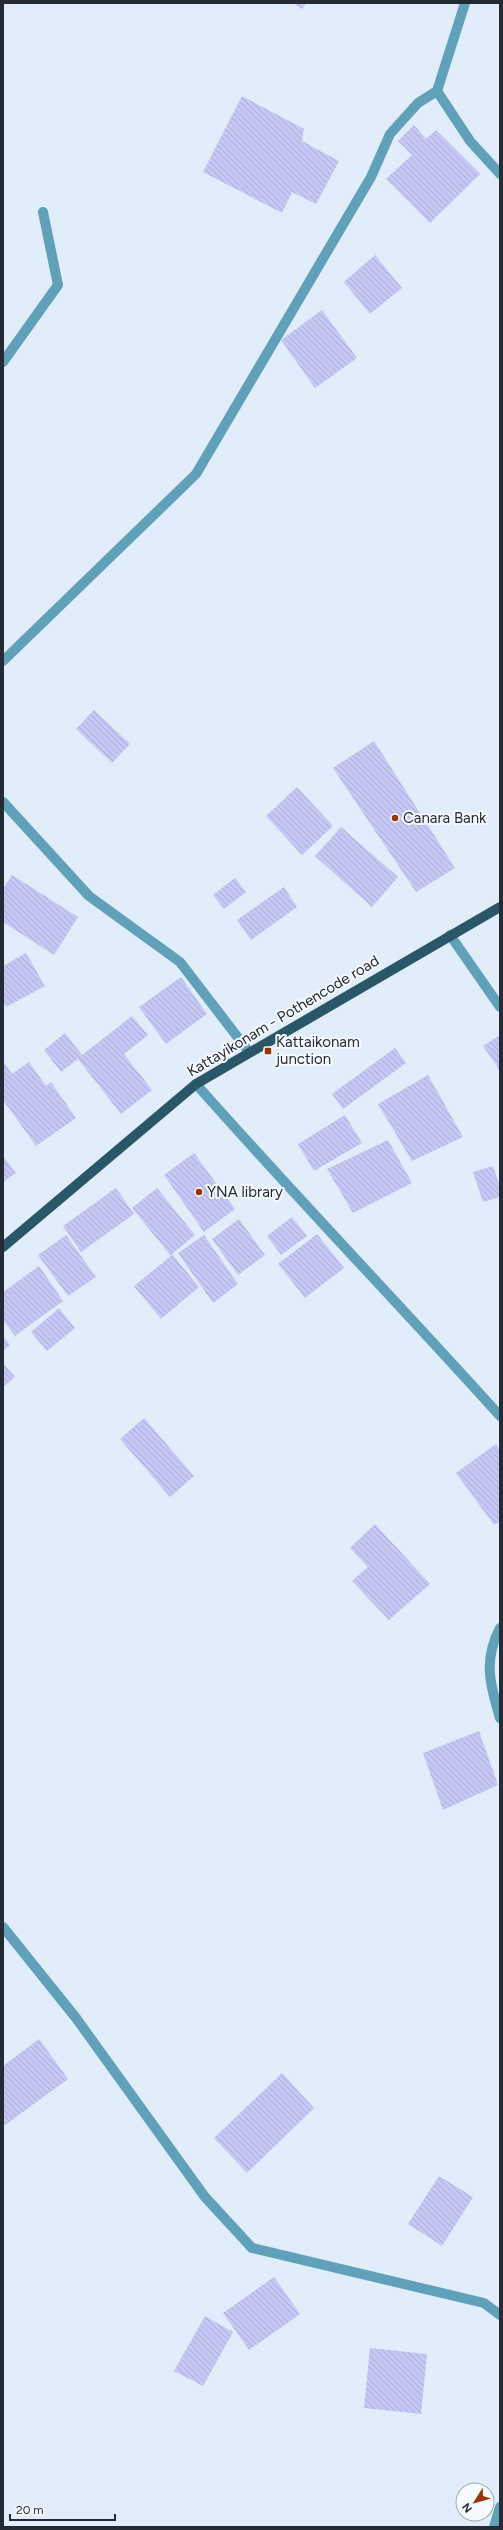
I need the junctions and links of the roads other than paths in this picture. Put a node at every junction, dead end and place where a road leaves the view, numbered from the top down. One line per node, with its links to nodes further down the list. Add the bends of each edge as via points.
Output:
1 (464, 3): 2 (street)
2 (437, 91): 3 (street, via 470,141); 6 (street, via 418,103 390,134 371,177 196,474)
3 (500, 174)
4 (43, 212): 5 (street, via 58,285)
5 (3, 362)
6 (3, 661)
7 (3, 802): 11 (street, via 89,896 180,962)
8 (500, 907): 9 (main road, Kattayikonam - Pothencode road)
9 (450, 935): 10 (street); 11 (main road, Kattayikonam - Pothencode road)
10 (500, 1007)
11 (249, 1052): 12 (main road, Kattayikonam - Pothencode road)
12 (196, 1084): 13 (main road, Kattayikonam - Pothencode road); 14 (street, via 277,1176 378,1281)
13 (3, 1246)
14 (500, 1416)
15 (500, 1628): 16 (street, via 488,1662)
16 (500, 1718)
17 (3, 1927): 18 (street, via 76,2018 205,2197 252,2248 484,2303)
18 (500, 2315)
19 (500, 2507): 20 (street)
20 (494, 2527)

